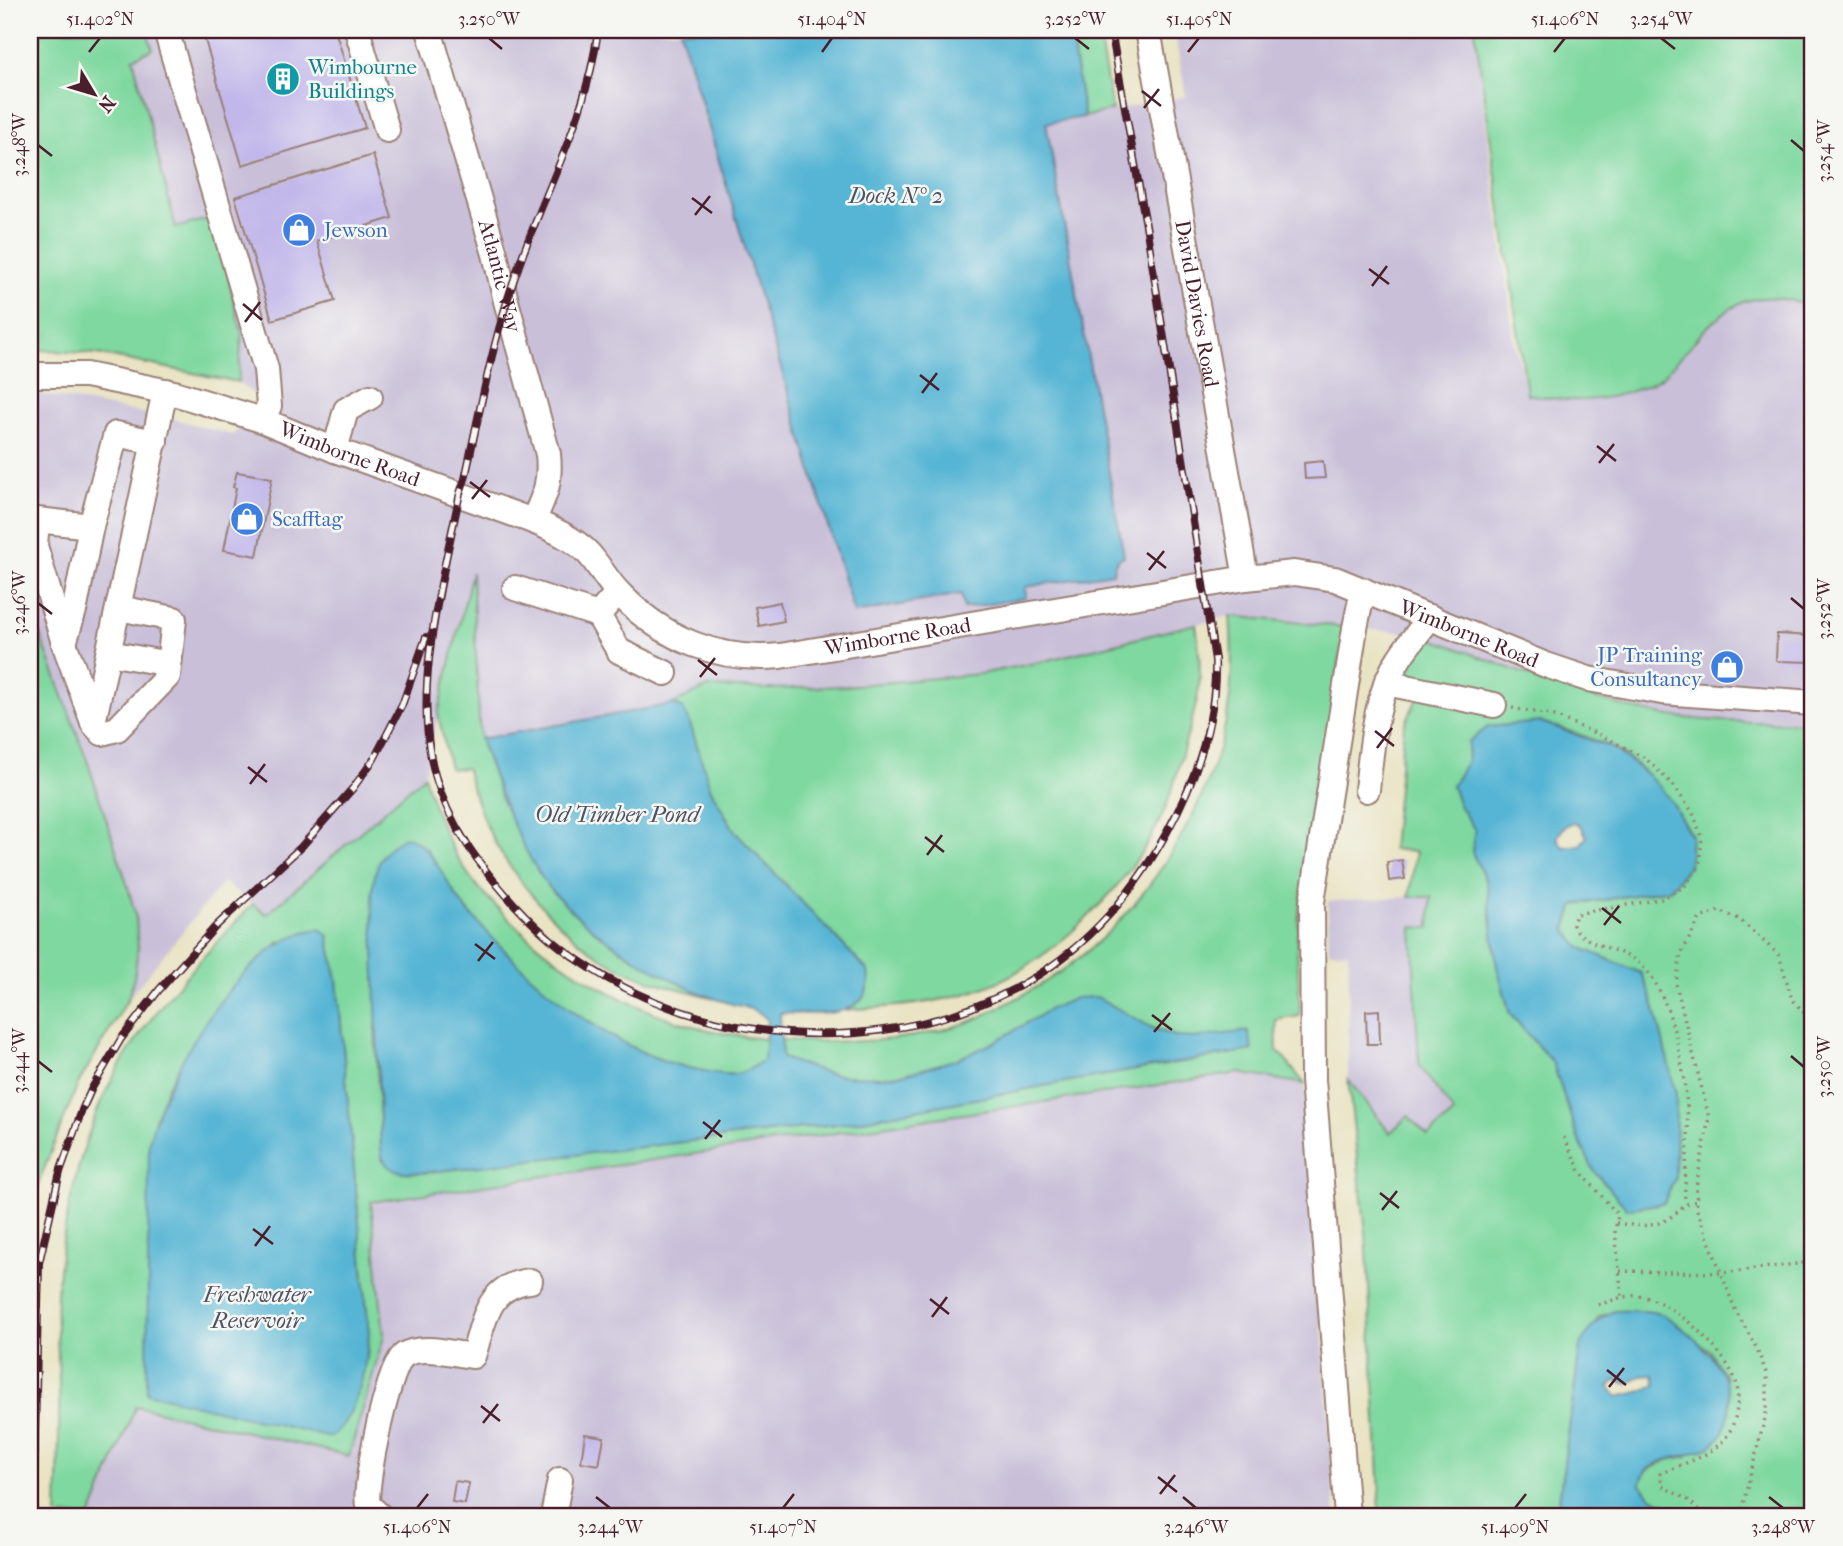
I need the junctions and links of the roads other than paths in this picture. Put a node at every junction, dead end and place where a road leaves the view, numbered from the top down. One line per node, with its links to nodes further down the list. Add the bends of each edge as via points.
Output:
1 (166, 30): 9 (street, via 266,369 269,406)
2 (357, 30): 5 (street)
3 (429, 30): 12 (street, Atlantic Way, via 548,454 548,488)
4 (1148, 30): 14 (street, David Davies Road)
5 (387, 130)
6 (30, 375): 7 (street, Wimborne Road, via 86,375)
7 (165, 391): 9 (street, Wimborne Road); 10 (street)
8 (370, 397): 11 (street, via 346,410)
9 (262, 420): 11 (street, Wimborne Road)
10 (155, 442): 13 (street, via 116,434); 18 (street)
11 (335, 450): 12 (street, Wimborne Road)
12 (533, 521): 17 (street, Wimborne Road, via 581,547)
13 (91, 526): 21 (street); 21 (street, via 37,520 35,546)
14 (1246, 578): 16 (street, Wimborne Road, via 1314,574); 17 (street, Wimborne Road, via 753,658 681,640 642,615)
15 (515, 588): 19 (street)
16 (1363, 590): 20 (street, Wimborne Road); 34 (street, via 1312,902 1313,1080)
17 (618, 592): 19 (street)
18 (119, 608): 22 (street); 23 (street, via 174,619)
19 (598, 615): 24 (street, via 619,651)
20 (1430, 617): 25 (street); 26 (street, Wimborne Road, via 1588,679 1662,692)
21 (64, 643): 28 (street)
22 (109, 653): 23 (street); 28 (street)
23 (169, 664): 28 (street, via 168,676 117,729 102,733)
24 (665, 673)
25 (1386, 683): 27 (street); 29 (street, via 1373,735)
26 (1813, 703)
27 (1494, 705)
28 (93, 723)
29 (1367, 790)
30 (530, 1281): 32 (street, via 505,1287 494,1298 473,1356 417,1351 401,1356 396,1363 368,1482 368,1505)
31 (560, 1480): 33 (street)
32 (380, 1516)
33 (553, 1516)
34 (1347, 1516)

